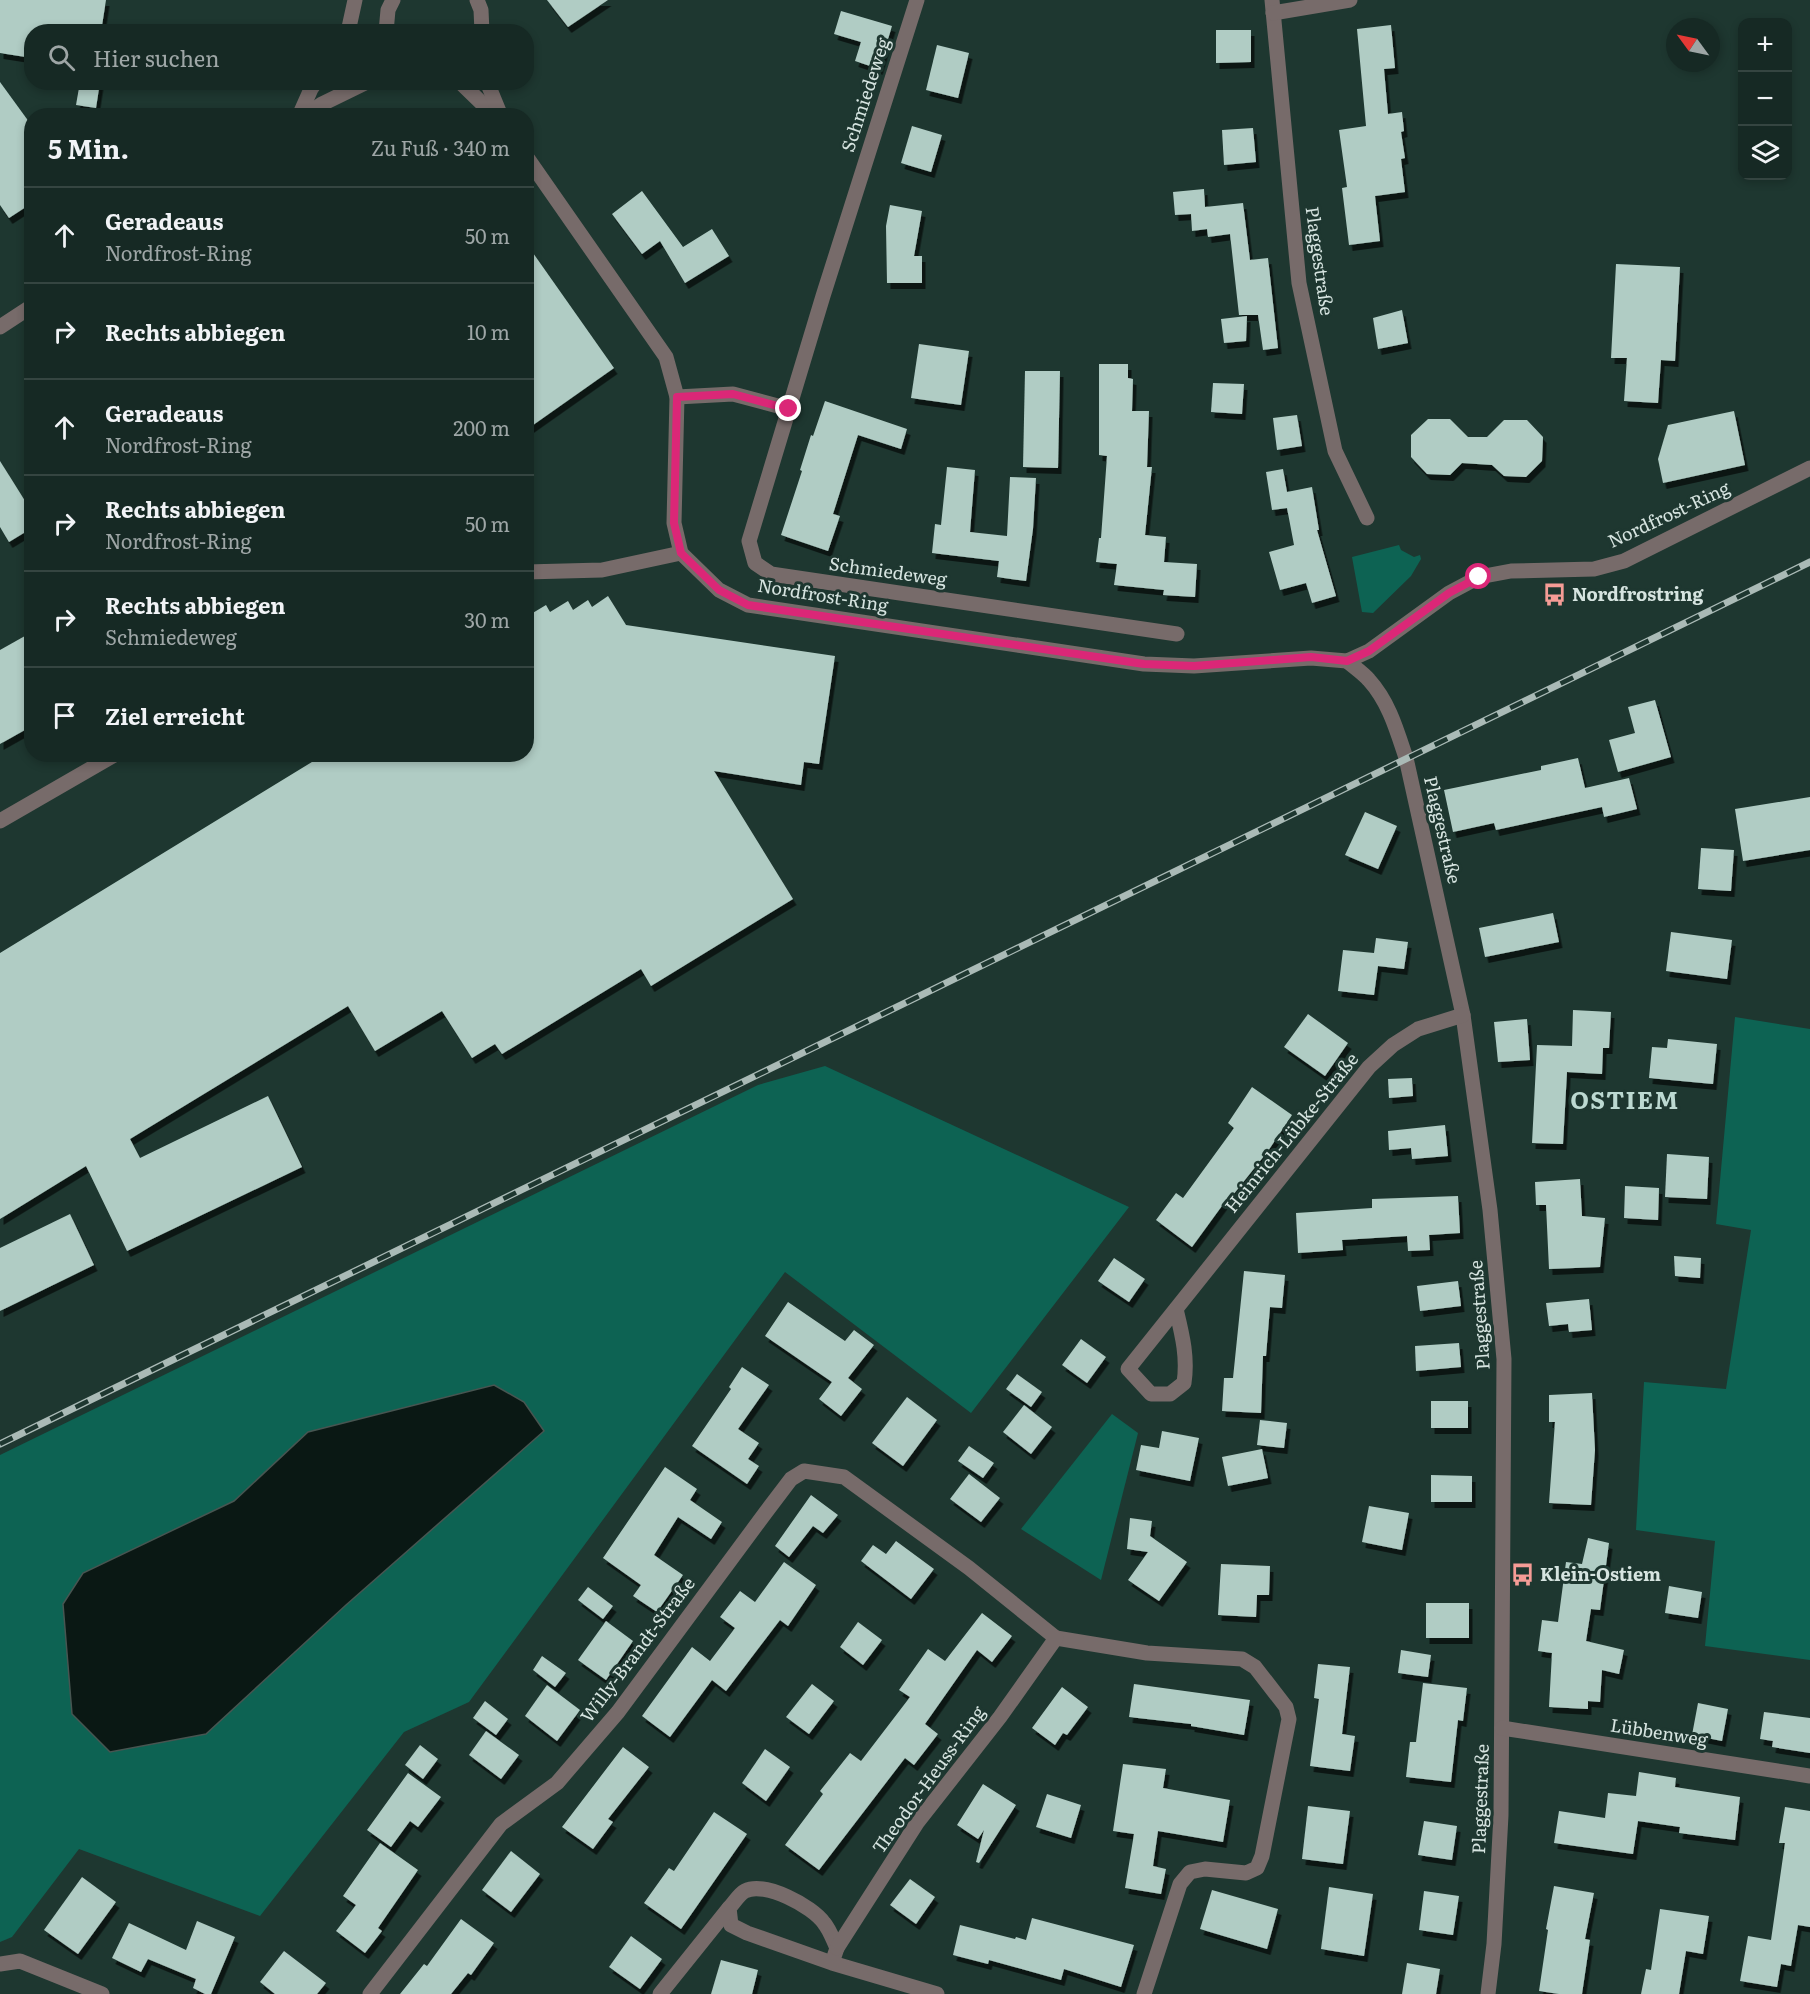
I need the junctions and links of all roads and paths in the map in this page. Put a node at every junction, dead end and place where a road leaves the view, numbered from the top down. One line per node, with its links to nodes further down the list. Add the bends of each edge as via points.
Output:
1 (356, 0): 7 (street)
2 (393, 0): 8 (street)
3 (917, 0): 24 (street, Schmiedeweg)
4 (1350, 0): 6 (street)
5 (483, 3): 9 (street)
6 (1273, 6): 26 (street, Plaggestraße, via 1299,283 1335,451)
7 (350, 24)
8 (387, 24)
9 (482, 24)
10 (310, 90): 16 (street)
11 (336, 90): 15 (street)
12 (351, 90): 15 (street)
13 (468, 90): 18 (street)
14 (490, 90): 19 (street)
15 (322, 104): 17 (street)
16 (302, 108)
17 (316, 108)
18 (487, 108)
19 (498, 108)
20 (534, 167): 23 (street, via 666,357)
21 (24, 311): 22 (street)
22 (0, 327)
23 (677, 397): 24 (street, via 733,394); 27 (street, via 674,523)
24 (789, 409): 29 (street, Schmiedeweg, via 749,541 755,563 771,574)
25 (1810, 468): 30 (street, Nordfrost-Ring, via 1624,561 1594,569 1511,571 1479,577 1449,593 1369,651)
26 (1367, 518)
27 (681, 553): 28 (street, via 602,570); 30 (street, Nordfrost-Ring, via 719,590 748,605 1144,664 1194,666 1311,657)
28 (534, 572)
29 (1178, 634)
30 (1347, 661): 33 (street, Plaggestraße, via 1384,700 1403,749)
31 (102, 762): 32 (street)
32 (0, 821)
33 (1463, 1015): 34 (street, Heinrich-Lübke-Straße, via 1419,1029 1369,1067); 36 (street, Plaggestraße, via 1490,1210 1504,1359)
34 (1176, 1309): 34 (street, Heinrich-Lübke-Straße, via 1128,1369 1151,1394 1170,1394 1184,1383 1187,1367)
35 (1056, 1638): 39 (street, Theodor-Heuss-Ring, via 917,1823); 43 (street, Willy-Brandt-Straße, via 969,1568 844,1477 804,1471 791,1479 618,1712 557,1783 501,1824); 46 (street, via 1147,1653 1242,1659 1255,1666 1286,1707 1289,1719 1257,1868 1246,1873 1205,1869 1190,1872 1180,1884)
36 (1502, 1728): 37 (street, Lübbenweg); 47 (street, Plaggestraße, via 1501,1815)
37 (1810, 1776)
38 (729, 1908): 39 (street, via 743,1892 754,1888 786,1896 825,1923); 40 (street, via 731,1925); 44 (street)
39 (837, 1948): 40 (street, Theodor-Heuss-Ring)
40 (832, 1963): 45 (street)
41 (0, 1964): 42 (street, via 20,1961)
42 (102, 1994)
43 (370, 1994)
44 (660, 1994)
45 (937, 1994)
46 (1144, 1994)
47 (1488, 1994)

